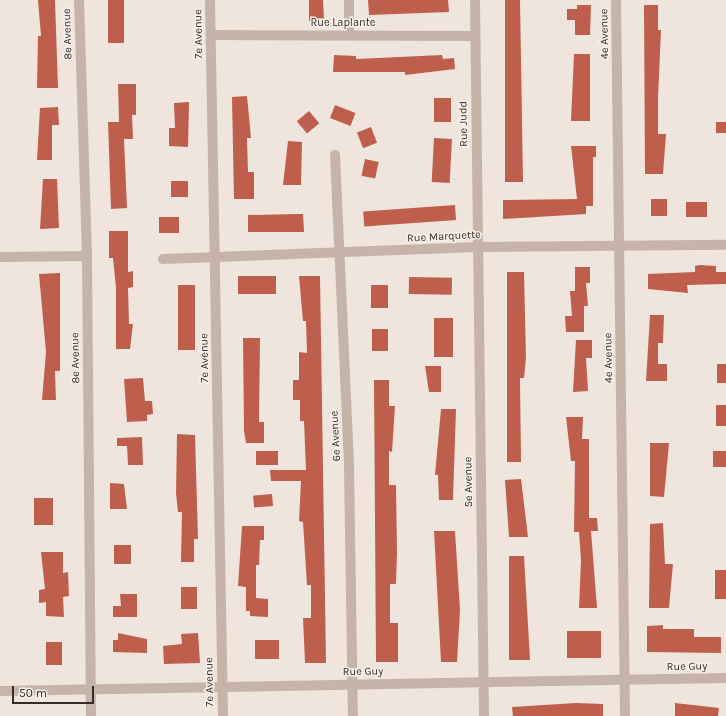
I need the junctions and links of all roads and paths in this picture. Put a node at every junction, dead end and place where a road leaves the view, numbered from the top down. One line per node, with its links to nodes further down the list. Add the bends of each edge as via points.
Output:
1 (79, 0): 14 (street, 8e Avenue)
2 (210, 0): 7 (street, 7e Avenue)
3 (349, 0): 6 (street)
4 (475, 0): 8 (street, Rue Judd)
5 (616, 0): 11 (street, 4e Avenue)
6 (349, 34): 7 (street, Rue Laplante); 8 (street, Rue Laplante)
7 (211, 35): 16 (street, 7e Avenue)
8 (475, 36): 12 (street, Rue Judd)
9 (335, 155): 13 (street, 6e Avenue)
10 (726, 245): 11 (street, Rue Marquette)
11 (620, 246): 12 (street, Rue Marquette); 19 (street, 4e Avenue)
12 (478, 247): 13 (street, Rue Marquette); 20 (street, 5e Avenue)
13 (339, 255): 16 (street, Rue Marquette); 21 (street, 6e Avenue, via 349,468)
14 (87, 256): 15 (street); 23 (street, 8e Avenue)
15 (0, 257)
16 (215, 258): 17 (street, Rue Marquette); 22 (street, 7e Avenue)
17 (163, 259)
18 (726, 678): 19 (street, Rue Guy)
19 (624, 680): 20 (street, Rue Guy); 29 (street, 4e Avenue)
20 (484, 682): 21 (street, Rue Guy); 28 (street, 5e Avenue)
21 (353, 684): 22 (street, Rue Guy); 27 (street, 6e Avenue)
22 (222, 687): 23 (street, Rue Guy); 26 (street, 7e Avenue)
23 (91, 689): 24 (street, Rue Guy); 25 (street, 8e Avenue)
24 (0, 691)
25 (91, 716)
26 (223, 716)
27 (353, 716)
28 (484, 716)
29 (624, 716)

